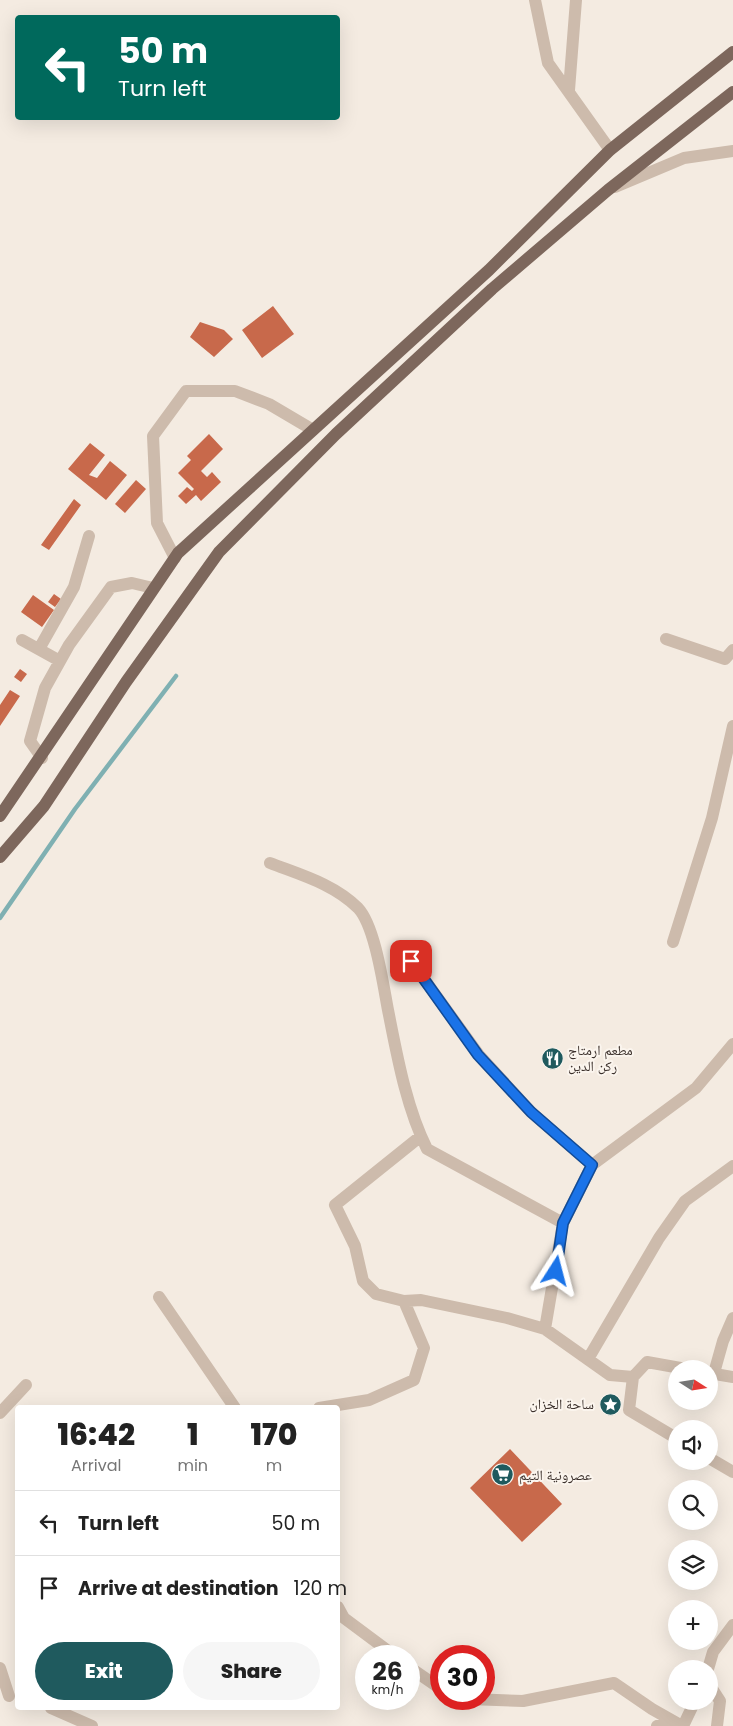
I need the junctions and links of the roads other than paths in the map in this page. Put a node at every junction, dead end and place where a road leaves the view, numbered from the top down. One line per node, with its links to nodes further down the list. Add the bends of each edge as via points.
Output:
1 (535, 0): 4 (street, via 548,63)
2 (576, 0): 4 (street)
3 (733, 52): 6 (main road)
4 (569, 90): 6 (street)
5 (733, 92): 8 (main road)
6 (610, 150): 9 (main road, via 489,270)
7 (733, 150): 8 (street, via 684,158)
8 (608, 190): 21 (main road, via 492,290 336,434 219,552 126,682 44,806)
9 (314, 430): 11 (main road); 11 (street, via 269,404 235,391 186,391 153,436 157,523)
10 (89, 536): 15 (street, via 74,588)
11 (175, 558): 12 (main road)
12 (153, 588): 17 (street, via 132,583 111,587); 19 (main road)
13 (666, 639): 16 (street, via 725,658)
14 (22, 640): 15 (street)
15 (39, 649): 17 (street)
16 (733, 650)
17 (60, 661): 19 (street, via 45,688 30,741)
18 (733, 726): 23 (street, via 712,818)
19 (42, 758): 20 (main road)
20 (0, 816)
21 (0, 856)
22 (270, 863): 26 (street, via 329,886 359,909 372,936)
23 (673, 942)
24 (411, 961): 27 (street, via 478,1055 531,1112)
25 (733, 1044): 27 (street, via 696,1088)
26 (420, 1136): 29 (street, via 427,1149); 31 (street, via 335,1205 355,1246 362,1281 376,1294)
27 (592, 1165): 29 (street)
28 (733, 1166): 34 (street, via 685,1200 658,1238)
29 (563, 1223): 33 (street)
30 (159, 1296): 41 (street)
31 (404, 1301): 33 (street, via 421,1300); 42 (street, via 424,1348 414,1380 370,1400)
32 (733, 1318): 35 (street)
33 (544, 1329): 34 (street)
34 (588, 1359): 38 (street, via 610,1375)
35 (716, 1360)
36 (668, 1366): 38 (street, via 647,1362)
37 (718, 1374): 39 (street)
38 (633, 1377): 44 (street, via 629,1410)
39 (733, 1377)
40 (26, 1385): 43 (street)
41 (233, 1405)
42 (338, 1405)
43 (0, 1413)
44 (668, 1433)
45 (718, 1463): 46 (street)
46 (733, 1472)
47 (340, 1611): 49 (street, via 344,1618)
48 (733, 1625): 50 (street)
49 (380, 1645)
50 (711, 1660)
51 (0, 1668): 52 (street)
52 (9, 1697)
53 (718, 1699): 60 (street)
54 (495, 1700): 57 (street, via 523,1701 614,1682)
55 (689, 1710): 57 (street)
56 (72, 1712): 58 (street)
57 (679, 1724): 59 (street)
58 (92, 1726)
59 (657, 1726)
60 (717, 1726)

